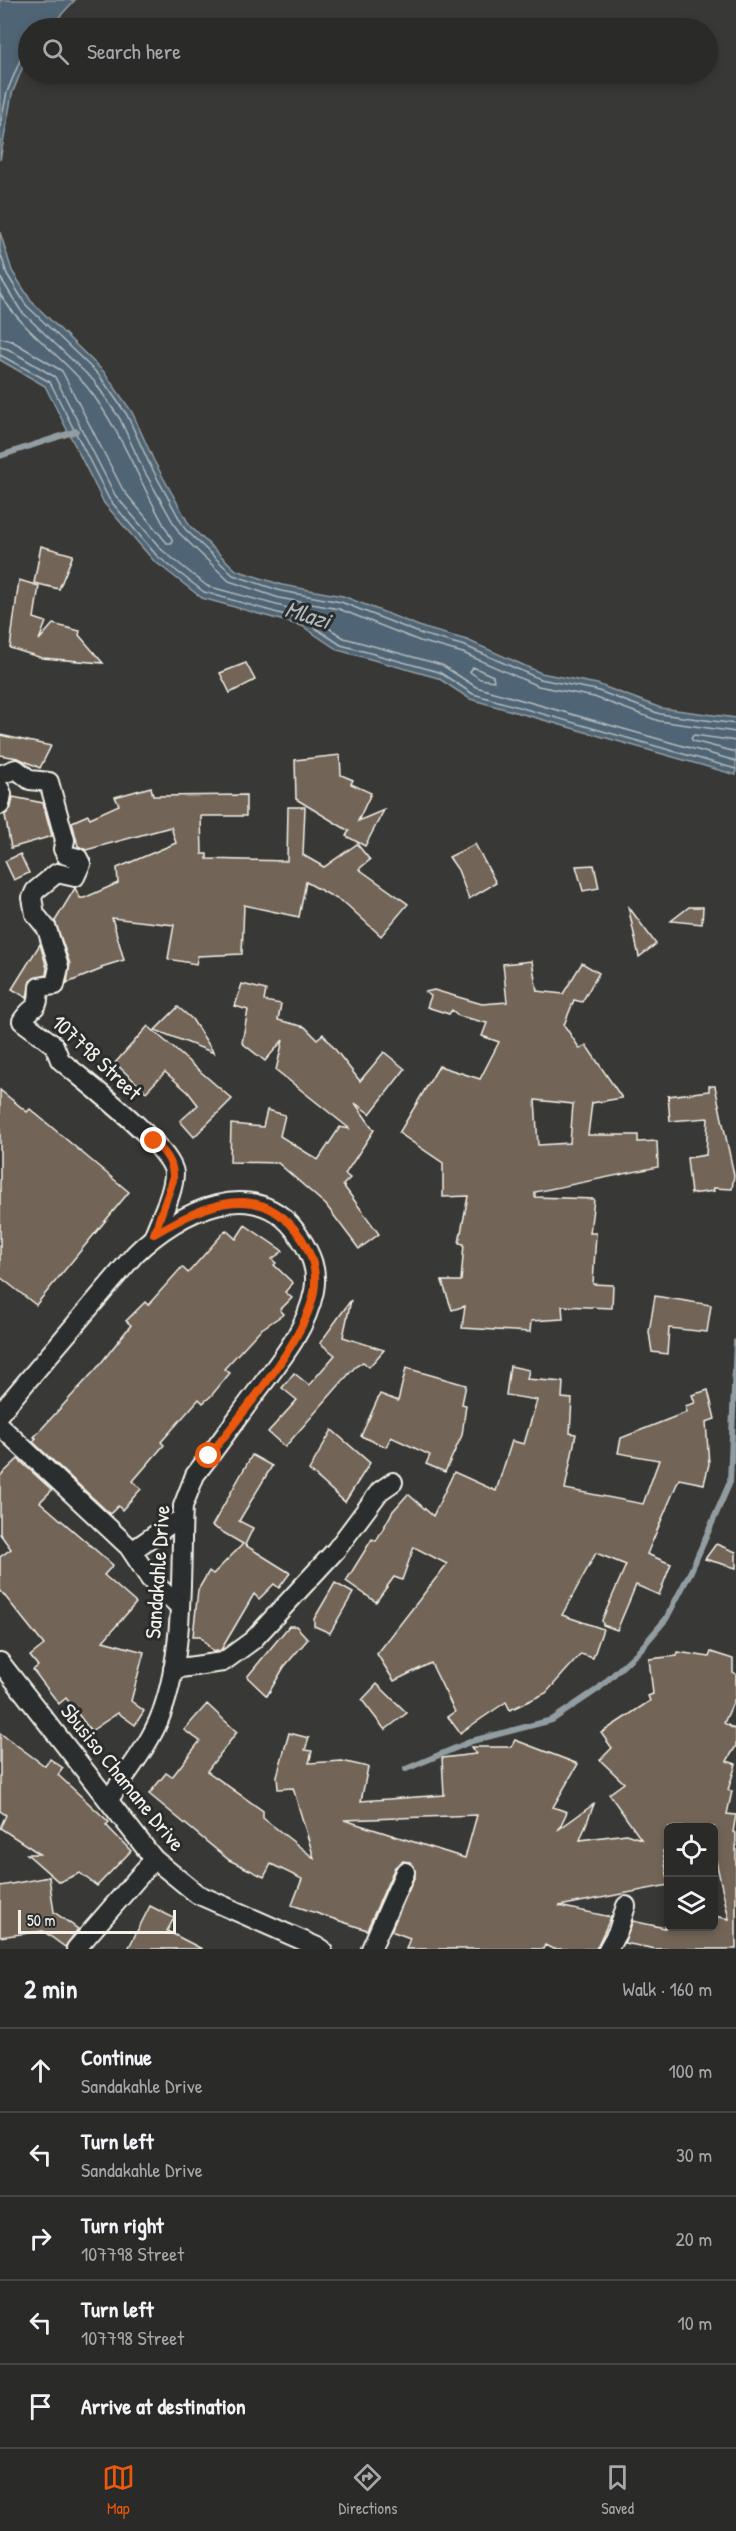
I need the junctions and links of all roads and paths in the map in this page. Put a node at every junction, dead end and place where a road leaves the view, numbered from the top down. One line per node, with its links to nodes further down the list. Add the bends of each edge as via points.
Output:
1 (0, 775): 4 (street, 107798 Street, via 16,769 30,780 49,782 65,840 63,849 81,864 75,877 57,873 32,898 35,914 47,929 59,967 55,985 39,987 36,1009 22,1021 54,1045 60,1060 154,1141 171,1162 173,1180)
2 (0, 789): 3 (street)
3 (0, 805)
4 (154, 1234): 5 (street, Sandakahle Drive); 8 (street, Sandakahle Drive, via 195,1213 226,1203 249,1201 270,1207 292,1224 308,1249 316,1276 311,1303 296,1339 195,1475)
5 (0, 1413)
6 (0, 1426): 9 (street)
7 (393, 1482): 12 (street, via 381,1491 295,1598 253,1640 224,1662)
8 (182, 1520): 9 (street); 10 (street, Sandakahle Drive)
9 (132, 1551): 10 (street, via 150,1579)
10 (178, 1605): 12 (street, Sandakahle Drive)
11 (0, 1662): 13 (street, Sbusiso Chamane Drive)
12 (173, 1669): 13 (street, Sandakahle Drive, via 152,1733)
13 (110, 1799): 14 (street, Sbusiso Chamane Drive)
14 (154, 1859): 17 (street); 18 (street, Sbusiso Chamane Drive, via 196,1894)
15 (405, 1872): 19 (street)
16 (626, 1906): 20 (street)
17 (76, 1949)
18 (322, 1949)
19 (371, 1949)
20 (608, 1949)

